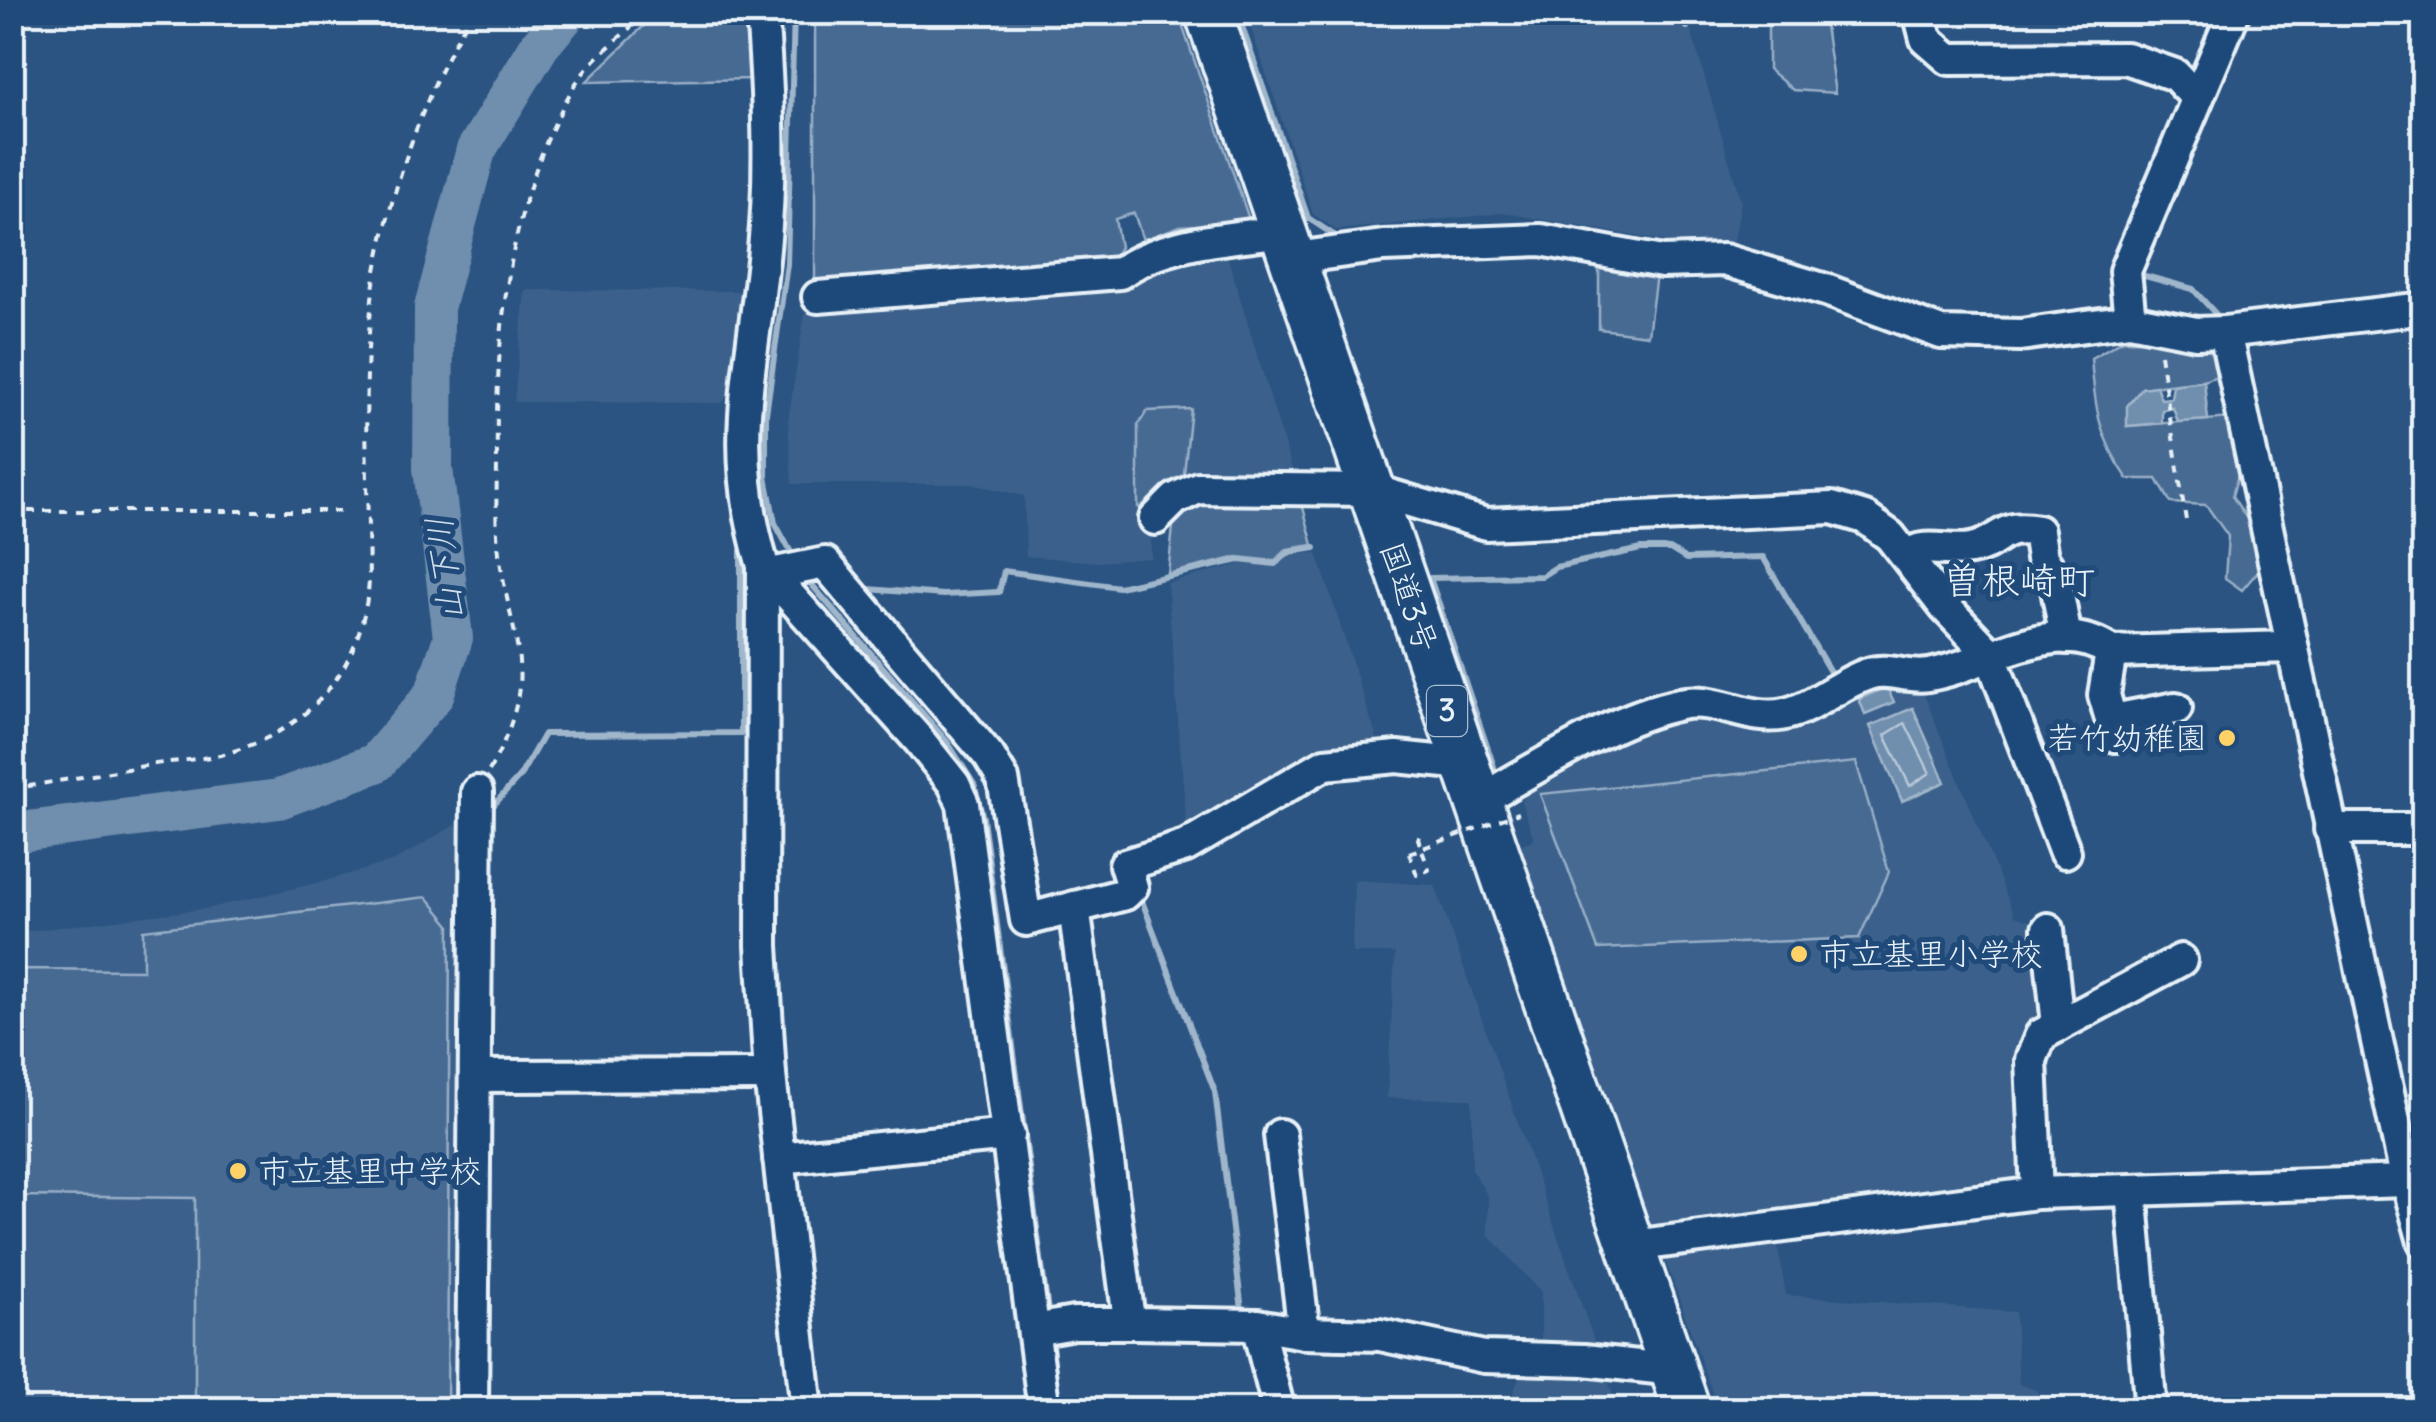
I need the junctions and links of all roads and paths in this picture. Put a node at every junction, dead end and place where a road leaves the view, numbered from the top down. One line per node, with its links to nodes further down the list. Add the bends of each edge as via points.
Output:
1 (472, 12): 25 (path, via 445,57 418,127 375,282 369,582 365,624 354,650 309,710 273,736 232,752)
2 (647, 12): 26 (path, via 574,84 514,246 496,368 498,544 522,672 506,740)
3 (762, 12): 19 (street, via 767,220 741,462 747,514)
4 (1208, 12): 8 (highway, 国道3号 / 3)
5 (1919, 12): 7 (street, via 1926,39 1949,59 2126,58 2175,74)
6 (2234, 12): 7 (street)
7 (2197, 98): 11 (street, via 2126,271)
8 (1291, 245): 9 (street, via 1211,242 1120,273); 11 (street, via 1541,240 1662,262 1724,260 1941,333); 13 (highway, 国道3号 / 3)
9 (818, 297)
10 (2424, 308): 12 (street)
11 (2142, 323): 12 (street); 17 (path, via 2166,394)
12 (2225, 332): 21 (street)
13 (1373, 490): 16 (street, via 1198,488 1174,499); 18 (street, via 1486,524 1832,508 1865,518); 27 (highway, 国道3号 / 3)
14 (12, 510): 15 (path)
15 (342, 511)
16 (1155, 519)
17 (2187, 527)
18 (1908, 555): 20 (street, via 1916,549 1973,549 2015,526 2038,531); 23 (street)
19 (767, 570): 32 (street, via 825,563 1003,779 1026,920); 36 (street, via 762,946); 38 (street, via 954,784 968,839)
20 (2066, 638): 22 (street); 23 (street)
21 (2291, 647): 22 (street); 29 (street)
22 (2111, 652): 24 (street, via 2104,695 2114,728)
23 (1990, 654): 27 (street, via 1926,676 1886,670 1864,675 1804,710 1779,716 1682,703); 31 (street)
24 (2176, 708)
25 (12, 789)
26 (477, 792): 37 (street)
27 (1488, 792): 28 (path, bridge, via 1410,853 1417,875 1429,870 1418,839); 32 (street, via 1397,757 1324,764 1186,846 1125,865 1132,887 1125,894); 45 (highway, 国道3号 / 3)
28 (1422, 829)
29 (2330, 829): 30 (street); 41 (street)
30 (2424, 829)
31 (2065, 852)
32 (1074, 908): 46 (street)
33 (2048, 929): 35 (street)
34 (2181, 960): 35 (street)
35 (2058, 1026): 43 (street, via 2035,1043 2031,1060)
36 (770, 1075): 37 (street); 40 (street)
37 (476, 1076): 51 (street)
38 (1008, 1135): 40 (street); 48 (street)
39 (1280, 1136): 49 (street)
40 (779, 1158): 52 (street)
41 (2407, 1181): 42 (street); 44 (street)
42 (2131, 1191): 43 (street); 55 (street)
43 (2037, 1193): 45 (street)
44 (2424, 1242)
45 (1632, 1246): 50 (highway, 国道3号 / 3)
46 (1134, 1323): 47 (street); 48 (street)
47 (1257, 1325): 49 (street); 54 (street)
48 (1034, 1330): 53 (street)
49 (1304, 1333): 50 (street, via 1380,1335 1484,1357 1584,1360)
50 (1681, 1390)
51 (472, 1410)
52 (806, 1410)
53 (1044, 1410)
54 (1279, 1410)
55 (2151, 1410)

